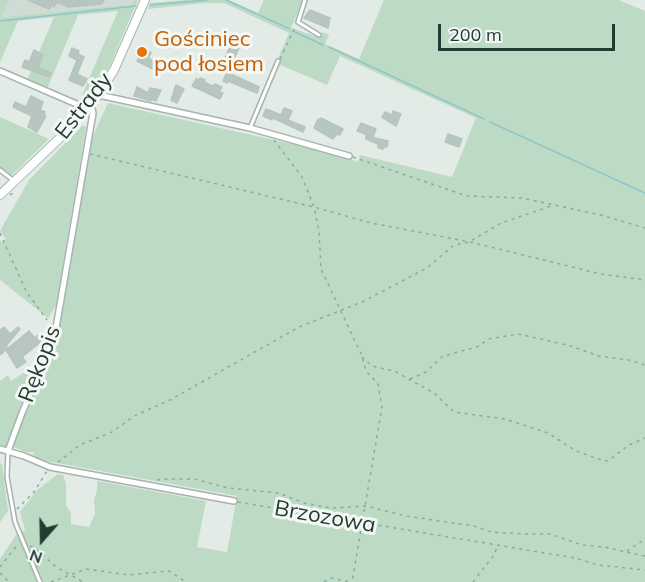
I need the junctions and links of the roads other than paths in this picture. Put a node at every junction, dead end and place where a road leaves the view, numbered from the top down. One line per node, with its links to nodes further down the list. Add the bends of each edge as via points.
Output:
1 (145, 0): 6 (main road, Estrady)
2 (305, 0): 3 (lane, via 298,21)
3 (319, 35)
4 (278, 61): 8 (lane)
5 (0, 71): 7 (street)
6 (99, 95): 7 (main road, Estrady); 8 (street)
7 (89, 107): 11 (main road, Estrady); 14 (street, Rękopis, via 93,113 54,336)
8 (250, 128): 9 (street)
9 (349, 156)
10 (0, 170): 11 (lane)
11 (16, 182): 12 (main road, Estrady)
12 (0, 195)
13 (0, 449): 14 (street)
14 (8, 451): 15 (street, via 50,467); 16 (lane, Rękopis, via 7,477 13,513)
15 (234, 501)
16 (40, 582)

